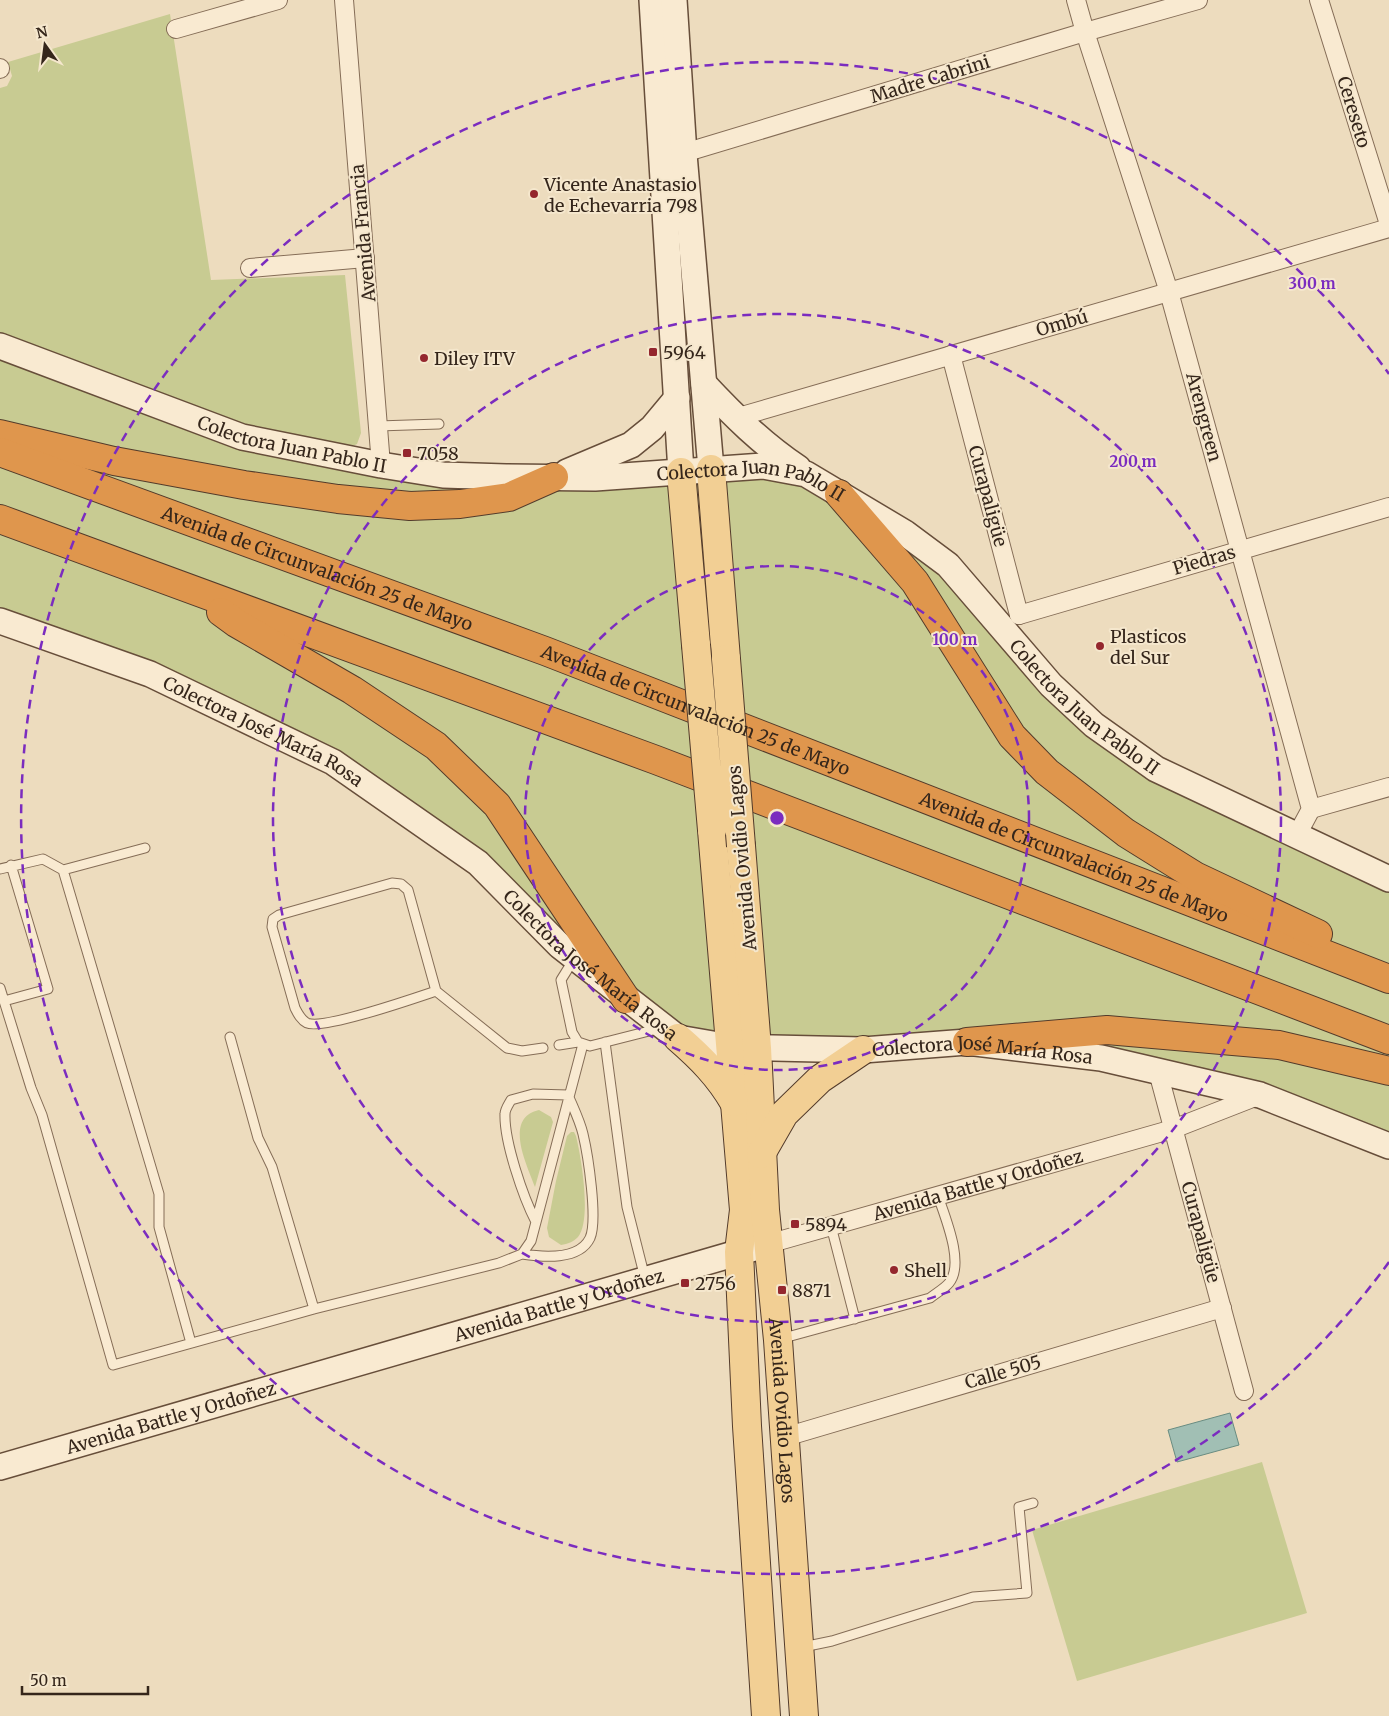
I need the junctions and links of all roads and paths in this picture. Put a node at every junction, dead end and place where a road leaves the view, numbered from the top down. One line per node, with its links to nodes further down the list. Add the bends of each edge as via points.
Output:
1 (278, 0): 8 (street)
2 (344, 0): 12 (street, Avenida Francia)
3 (652, 0): 10 (main road, Avenida Ovidio Lagos)
4 (674, 0): 10 (main road, Avenida Ovidio Lagos)
5 (1076, 0): 9 (street, Arengreen)
6 (1198, 0): 9 (street, Madre Cabrini)
7 (1318, 0): 11 (street, Cereseto)
8 (176, 29)
9 (1084, 32): 10 (street, Madre Cabrini); 14 (street, Arengreen)
10 (673, 157): 17 (main road, Avenida Ovidio Lagos); 18 (main road, Avenida Ovidio Lagos)
11 (1389, 226): 14 (street, Ombú)
12 (365, 258): 13 (street); 21 (street, Avenida Francia)
13 (250, 268)
14 (1169, 292): 16 (street, Ombú); 32 (street, Arengreen)
15 (0, 346): 24 (main road, Colectora Juan Pablo II, via 242,437)
16 (950, 355): 19 (street, Ombú); 35 (street, Curapaligüe)
17 (704, 384): 19 (main road); 25 (main road, Avenida Ovidio Lagos)
18 (677, 398): 26 (main road, Avenida Ovidio Lagos); 28 (main road, via 652,428 631,445)
19 (735, 418): 27 (main road, via 771,450)
20 (439, 424): 21 (lane)
21 (378, 426): 24 (street, Avenida Francia)
22 (0, 434): 28 (highway, via 114,461 235,483 410,506 460,504 509,497)
23 (0, 452): 46 (highway, Avenida de Circunvalación 25 de Mayo, via 554,654)
24 (381, 465): 28 (main road, Colectora Juan Pablo II, via 443,475)
25 (711, 469): 26 (main road, Colectora Juan Pablo II); 27 (main road, Colectora Juan Pablo II, via 763,466); 60 (main road, Avenida Ovidio Lagos, bridge)
26 (681, 472): 28 (main road, Colectora Juan Pablo II); 58 (main road, Avenida Ovidio Lagos, bridge)
27 (806, 474): 29 (main road, Colectora Juan Pablo II)
28 (554, 478)
29 (839, 494): 35 (main road, Colectora Juan Pablo II, via 906,533 948,565); 45 (highway, via 915,582 1012,736 1048,772 1126,834 1195,876 1247,898)
30 (1389, 507): 32 (street, Piedras)
31 (0, 519): 33 (highway)
32 (1240, 550): 35 (street, Piedras); 37 (street, Arengreen)
33 (192, 590): 49 (highway, via 236,623 352,690 436,746 497,805); 53 (highway, via 656,760)
34 (0, 621): 44 (main road, Colectora José María Rosa, via 150,674 333,762 478,863)
35 (1012, 624): 38 (main road, Colectora Juan Pablo II, via 1051,685 1094,725 1156,769)
36 (1389, 787): 37 (street)
37 (1311, 809): 38 (street)
38 (1297, 835): 43 (main road, Colectora Juan Pablo II)
39 (145, 848): 42 (lane)
40 (12, 865): 41 (lane); 42 (lane, via 43,859); 50 (lane, via 48,989)
41 (0, 869)
42 (63, 870): 81 (lane, via 159,1194 158,1228)
43 (1389, 879)
44 (575, 958): 49 (main road, Colectora José María Rosa); 56 (lane, via 561,980 572,1032)
45 (1389, 970)
46 (1389, 979)
47 (0, 988): 50 (lane)
48 (436, 991): 48 (lane, via 408,890 402,884 392,883 273,919 272,928 295,1008 308,1024 344,1019); 59 (lane, via 507,1048 522,1051)
49 (626, 999): 51 (main road, Colectora José María Rosa)
50 (4, 1001): 81 (lane, via 42,1115 113,1365)
51 (671, 1033): 54 (lane); 58 (main road, Colectora José María Rosa); 66 (main road, via 720,1079)
52 (230, 1037): 78 (lane, via 258,1138 272,1166)
53 (1389, 1040)
54 (605, 1042): 56 (lane, via 590,1046); 76 (lane, via 626,1207)
55 (967, 1042): 61 (main road, Colectora José María Rosa); 62 (highway, via 1107,1030 1279,1045); 63 (main road, Colectora José María Rosa, via 1101,1058)
56 (580, 1043): 57 (lane); 64 (lane)
57 (559, 1046)
58 (730, 1047): 60 (main road, Colectora José María Rosa); 66 (main road, Avenida Ovidio Lagos)
59 (543, 1048)
60 (757, 1048): 61 (main road, Colectora José María Rosa); 69 (main road, Avenida Ovidio Lagos)
61 (863, 1050): 69 (main road, via 820,1079 784,1114)
62 (1389, 1071)
63 (1158, 1072): 65 (main road, Colectora José María Rosa); 67 (street, Curapaligüe)
64 (568, 1095): 71 (lane); 71 (lane, via 533,1094 511,1100 504,1112 527,1205); 75 (lane, via 583,1133 591,1183 593,1217 590,1238 581,1248 563,1255)
65 (1260, 1095): 67 (street, Avenida Battle y Ordoñez); 68 (main road, Colectora José María Rosa)
66 (735, 1105): 74 (main road, Avenida Ovidio Lagos, via 744,1210)
67 (1173, 1129): 70 (street, Avenida Battle y Ordoñez); 77 (street, Curapaligüe)
68 (1389, 1146)
69 (761, 1154): 73 (main road, Avenida Ovidio Lagos)
70 (938, 1196): 72 (street, Avenida Battle y Ordoñez); 79 (lane, via 952,1238 955,1262 950,1282 930,1298)
71 (536, 1222): 75 (lane, via 531,1241)
72 (831, 1226): 73 (street, Avenida Battle y Ordoñez); 79 (lane)
73 (768, 1244): 74 (main road, Avenida Battle y Ordoñez); 80 (main road, Avenida Ovidio Lagos)
74 (739, 1252): 76 (main road, Avenida Battle y Ordoñez); 87 (main road, Avenida Ovidio Lagos)
75 (522, 1254): 78 (lane, via 499,1263)
76 (645, 1279): 84 (main road, Avenida Battle y Ordoñez)
77 (1222, 1308): 82 (street, Curapaligüe); 83 (street, Calle 505)
78 (314, 1309): 81 (lane)
79 (855, 1319): 80 (lane)
80 (778, 1340): 83 (main road, Avenida Ovidio Lagos)
81 (191, 1343)
82 (1244, 1391)
83 (785, 1437): 86 (main road, Avenida Ovidio Lagos)
84 (0, 1467)
85 (1033, 1503): 86 (lane, via 1019,1507 1027,1593 973,1597)
86 (800, 1648): 88 (main road, Avenida Ovidio Lagos)
87 (766, 1716)
88 (804, 1716)

